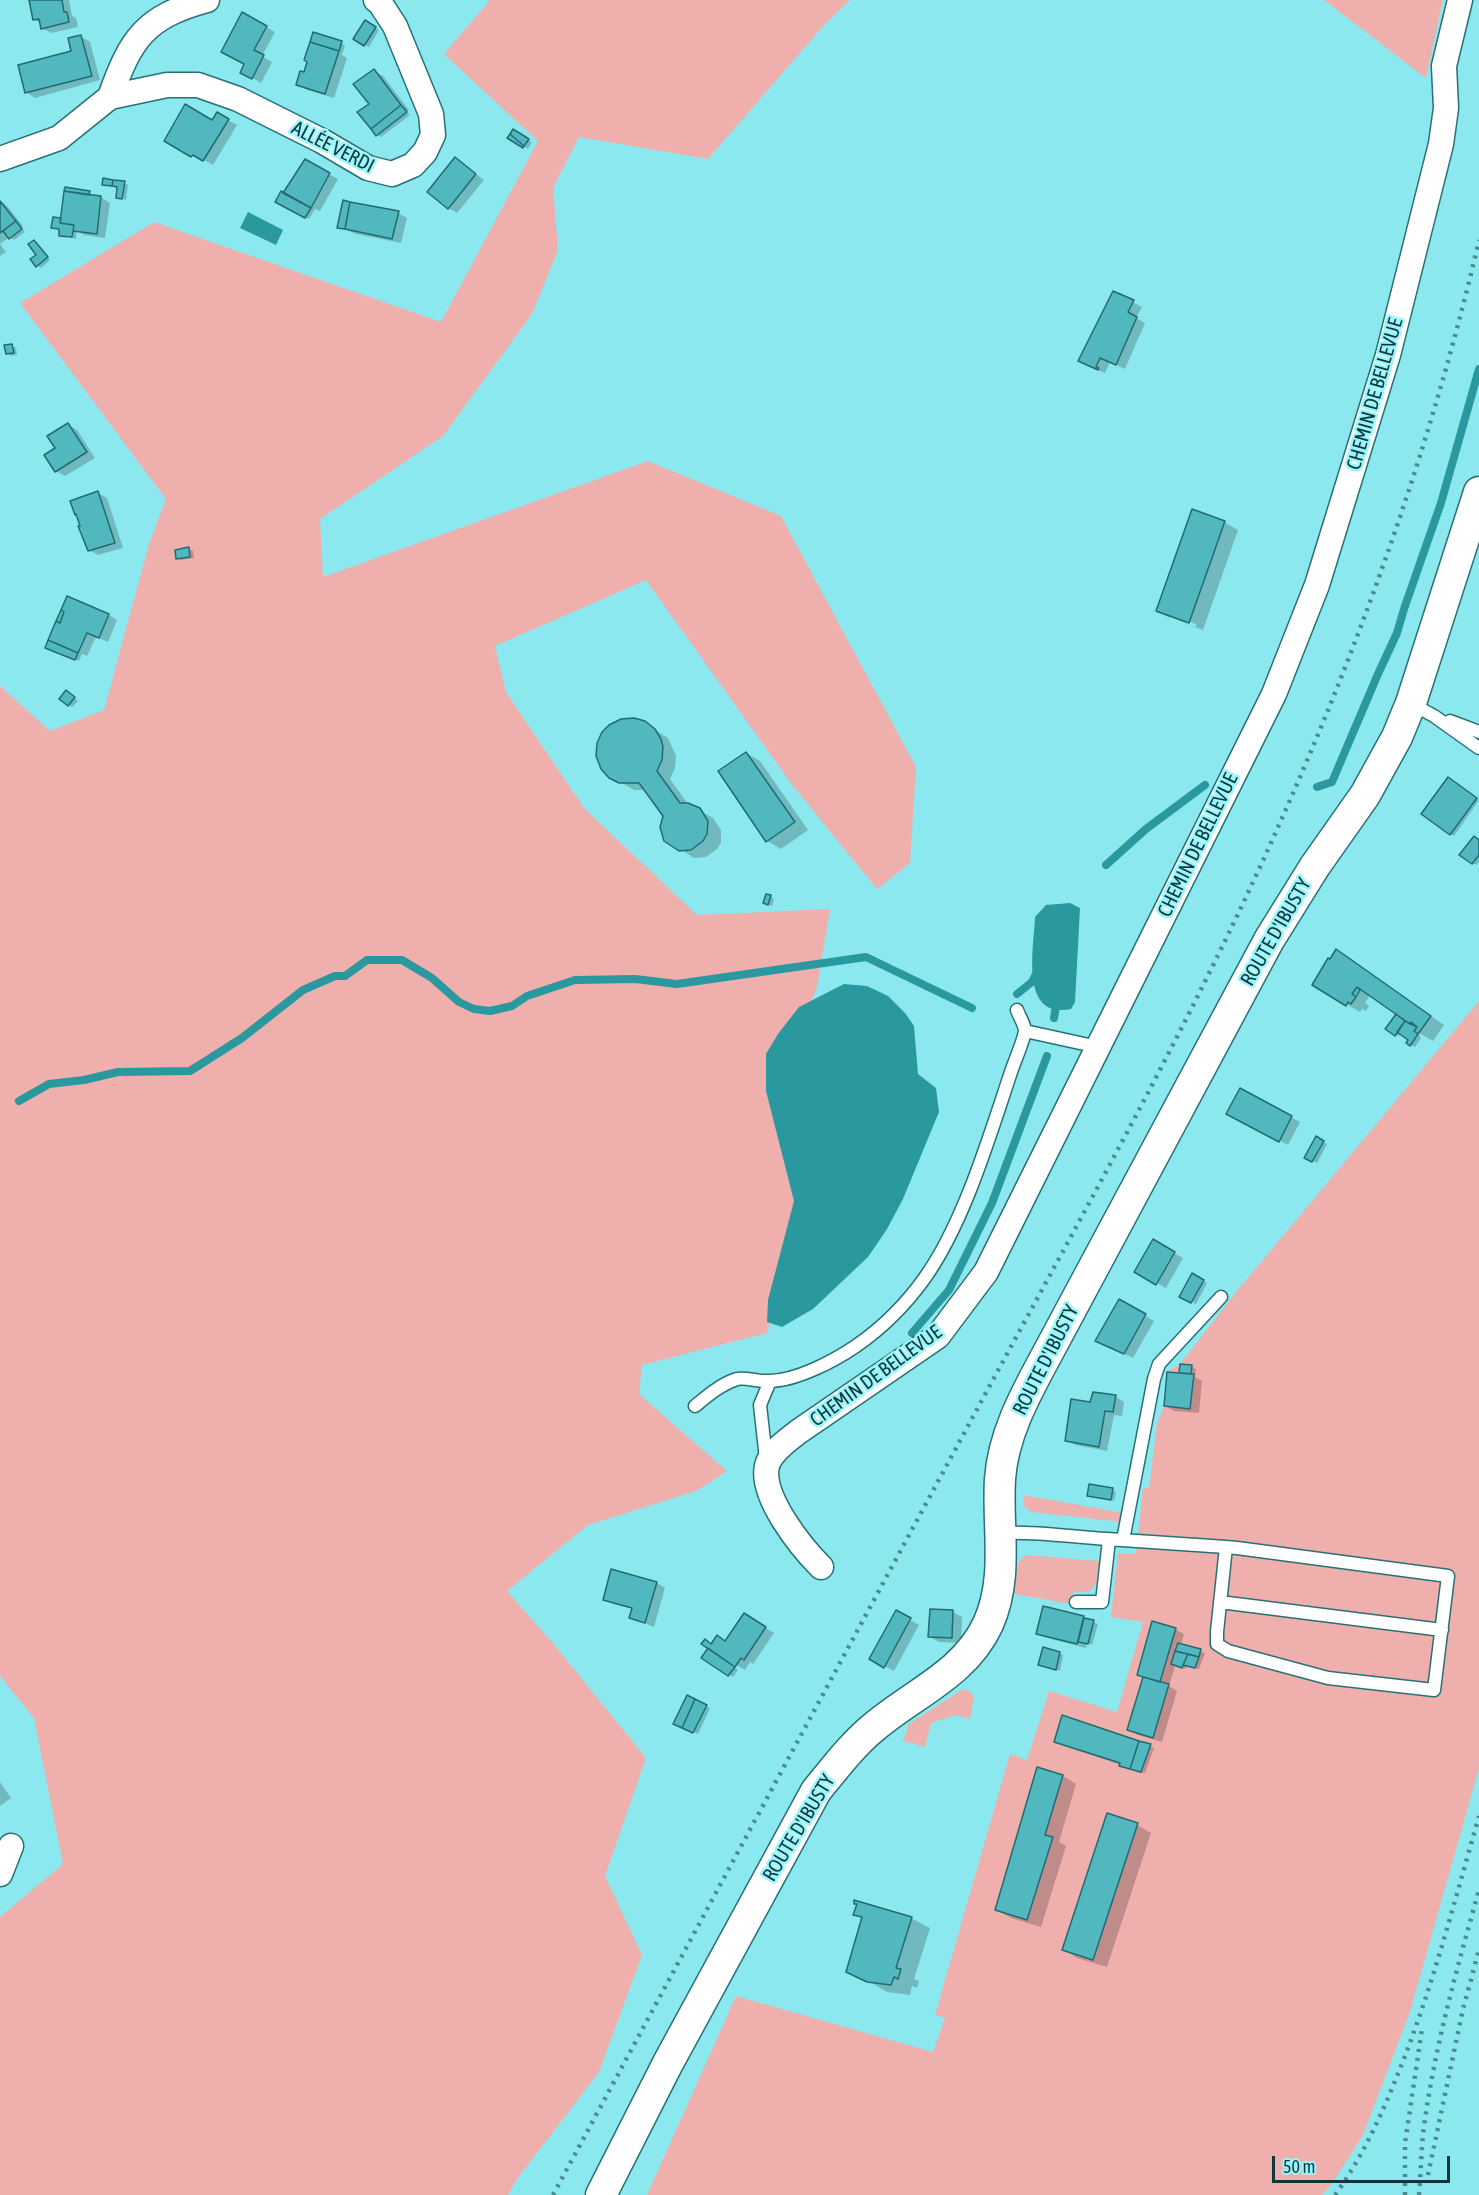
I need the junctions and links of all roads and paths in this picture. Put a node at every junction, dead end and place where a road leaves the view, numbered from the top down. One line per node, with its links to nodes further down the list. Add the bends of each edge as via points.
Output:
1 (207, 0): 4 (street, via 162,16 136,39)
2 (376, 0): 4 (street, ALLÉE VERDI, via 395,26 431,114 433,135 413,165 392,174 368,168 238,99 198,85 167,85)
3 (1460, 0): 12 (street, CHEMIN DE BELLEVUE, via 1444,66 1446,108 1438,155 1388,355 1317,585 1274,694)
4 (110, 97): 5 (street, ALLÉE VERDI, via 59,138)
5 (0, 159)
6 (1479, 492): 7 (street, ROUTE D'IBUSTY)
7 (1422, 709): 8 (lane); 9 (lane); 17 (street, ROUTE D'IBUSTY, via 1269,940 1031,1384 1005,1448 1000,1478)
8 (1479, 732)
9 (1479, 748)
10 (1017, 1010): 11 (lane)
11 (1025, 1031): 12 (lane); 14 (lane, via 964,1204 925,1279 905,1303 856,1346 822,1365)
12 (1098, 1047): 16 (street, CHEMIN DE BELLEVUE, via 986,1272 938,1335 798,1432 778,1448)
13 (1221, 1298): 19 (lane, via 1159,1364)
14 (770, 1382): 15 (lane, via 738,1379); 16 (lane, via 760,1405)
15 (695, 1406)
16 (767, 1464): 21 (street, via 766,1478 772,1498 804,1550)
17 (1000, 1533): 18 (lane); 27 (street, ROUTE D'IBUSTY, via 1001,1572 996,1599 977,1642 946,1676 874,1727 816,1791 668,2062)
18 (1109, 1540): 19 (lane); 22 (lane, via 1102,1602)
19 (1123, 1540): 20 (lane)
20 (1226, 1547): 23 (lane); 24 (lane, via 1448,1576)
21 (821, 1567)
22 (1076, 1602)
23 (1220, 1602): 24 (lane); 24 (lane, via 1217,1644 1228,1651 1328,1678 1434,1690)
24 (1442, 1630)
25 (11, 1846): 26 (street)
26 (0, 1874)
27 (601, 2195)

